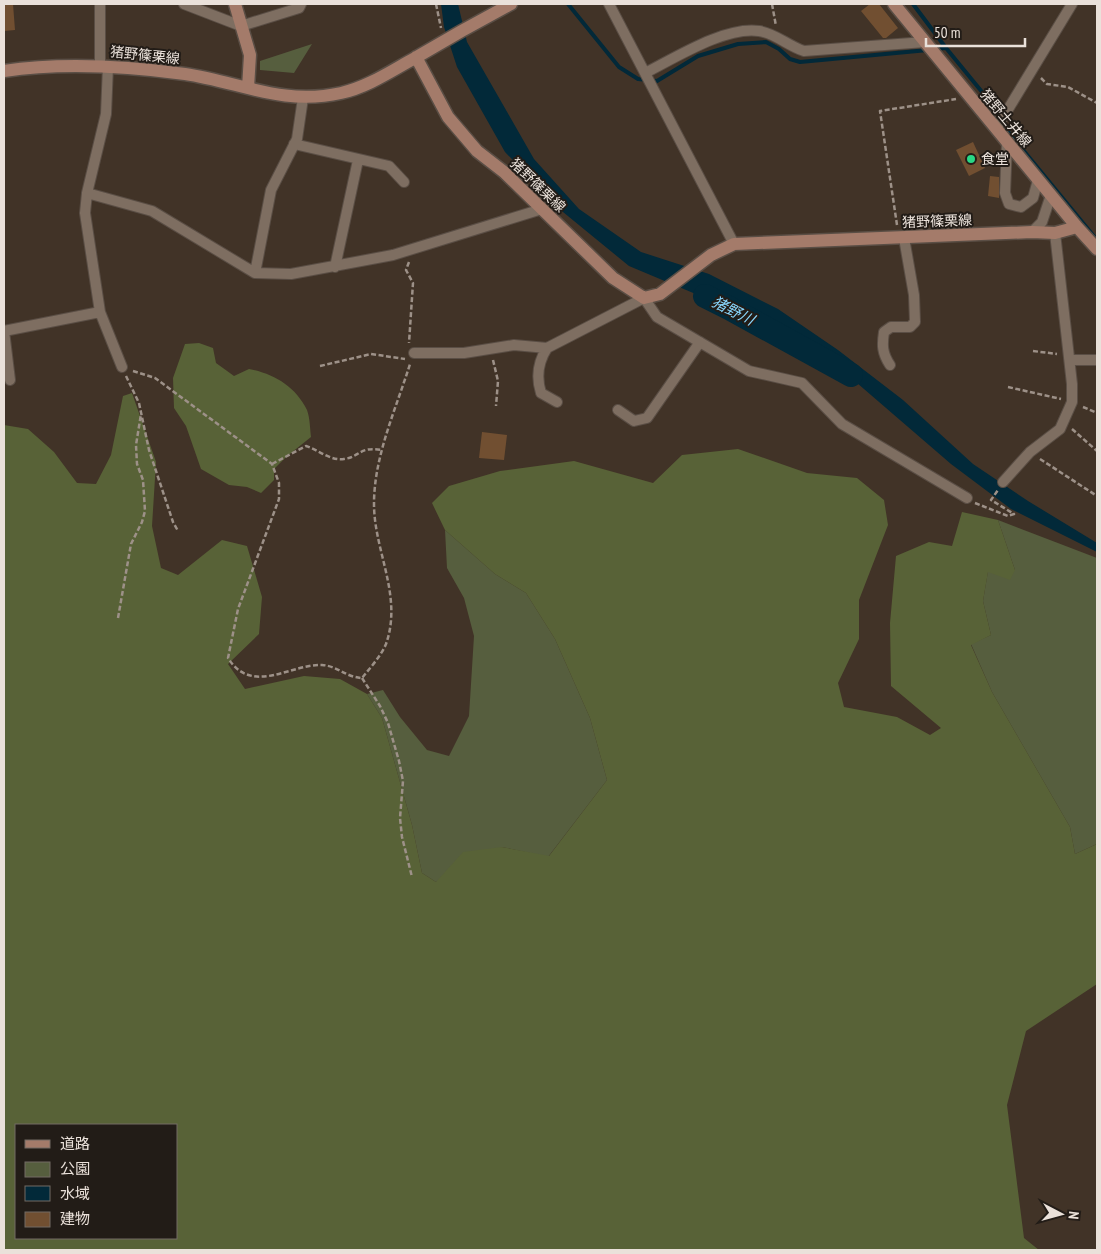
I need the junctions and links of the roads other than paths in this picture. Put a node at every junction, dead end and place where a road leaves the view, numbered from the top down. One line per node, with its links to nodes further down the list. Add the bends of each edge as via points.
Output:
1 (100, 4): 12 (street)
2 (184, 4): 9 (street)
3 (235, 4): 9 (main road)
4 (301, 4): 9 (street, via 299,8)
5 (511, 4): 11 (main road)
6 (609, 4): 14 (street)
7 (894, 4): 10 (main road, 猪野土井線)
8 (1072, 4): 17 (street)
9 (241, 26): 15 (main road, via 250,55)
10 (925, 42): 14 (street, via 804,51 758,31 730,34 713,39); 17 (main road, 猪野土井線)
11 (416, 57): 16 (main road, 猪野篠栗線, via 357,88); 25 (main road, 猪野篠栗線, via 448,117 477,151)
12 (104, 66): 13 (main road, 猪野篠栗線, via 55,65); 15 (main road, 猪野篠栗線, via 186,74); 23 (street, via 106,114)
13 (4, 71)
14 (645, 73): 30 (street)
15 (248, 88): 16 (main road, 猪野篠栗線, via 274,96)
16 (303, 98): 19 (street)
17 (996, 129): 18 (main road, 猪野土井線)
18 (1007, 142): 21 (main road, 猪野土井線); 21 (street, via 1005,193 1009,204 1021,207 1033,198)
19 (294, 144): 20 (street); 33 (street, via 270,190)
20 (358, 160): 22 (street, via 390,166); 32 (street)
21 (1038, 180): 24 (main road, 猪野土井線)
22 (404, 182)
23 (86, 193): 33 (street, via 152,211); 35 (street, via 85,213)
24 (1051, 195): 26 (main road, 猪野土井線); 27 (street, via 1042,222)
25 (542, 209): 32 (street, via 415,249); 34 (main road, 猪野篠栗線, via 613,278)
26 (1077, 227): 28 (main road, 猪野篠栗線); 31 (main road, 猪野土井線)
27 (1032, 232): 28 (main road, 猪野篠栗線); 29 (main road, 猪野篠栗線)
28 (1054, 233): 39 (street)
29 (901, 238): 30 (main road, 猪野篠栗線); 41 (street, via 914,295 915,322 910,327 891,327 884,332 882,346)
30 (734, 244): 34 (main road, 猪野篠栗線, via 711,255 660,294)
31 (1097, 247)
32 (335, 267): 33 (street, via 291,274)
33 (255, 273)
34 (644, 298): 36 (street, via 657,317); 37 (street)
35 (100, 312): 42 (street); 43 (street, via 4,331)
36 (700, 342): 45 (street, via 647,418 634,420); 47 (street, via 749,371 802,383 842,424)
37 (547, 348): 38 (street, via 514,345 464,353); 44 (street, via 542,356 538,382 541,393)
38 (414, 352)
39 (1069, 357): 40 (street); 46 (street, via 1072,402 1060,429 1030,452)
40 (1097, 360)
41 (890, 364)
42 (122, 367)
43 (10, 380)
44 (557, 402)
45 (618, 410)
46 (1003, 482)
47 (967, 498)

